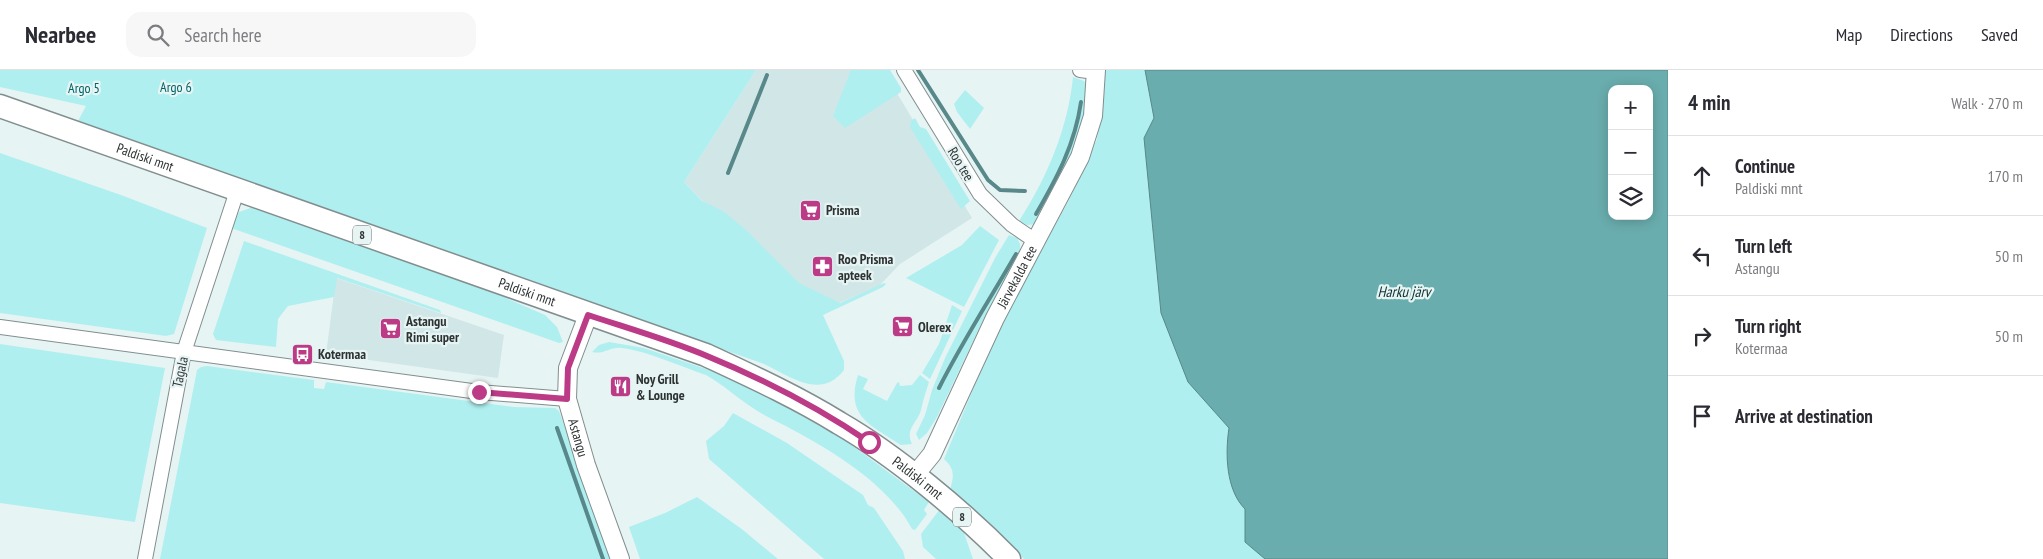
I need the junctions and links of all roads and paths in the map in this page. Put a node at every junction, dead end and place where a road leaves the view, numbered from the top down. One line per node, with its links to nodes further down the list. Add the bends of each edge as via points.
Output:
1 (904, 70): 5 (street, Roo tee, via 980,194 1012,225)
2 (1091, 71): 5 (street, Järvekalda tee, via 1093,116 1080,157)
3 (0, 106): 4 (main road, Paldiski mnt / 8)
4 (237, 191): 6 (main road, Paldiski mnt / 8); 8 (street, Tagala)
5 (1037, 242): 10 (street, Järvekalda tee, via 995,318 932,454)
6 (588, 315): 9 (street, Astangu, via 568,368); 10 (main road, Paldiski mnt / 8, via 706,355 770,385 840,423)
7 (0, 327): 8 (street)
8 (184, 352): 9 (street, via 494,394); 11 (street, Tagala)
9 (567, 399): 12 (street, Astangu, via 586,465)
10 (914, 476): 13 (main road, Paldiski mnt / 8)
11 (145, 559)
12 (620, 559)
13 (1009, 559)

